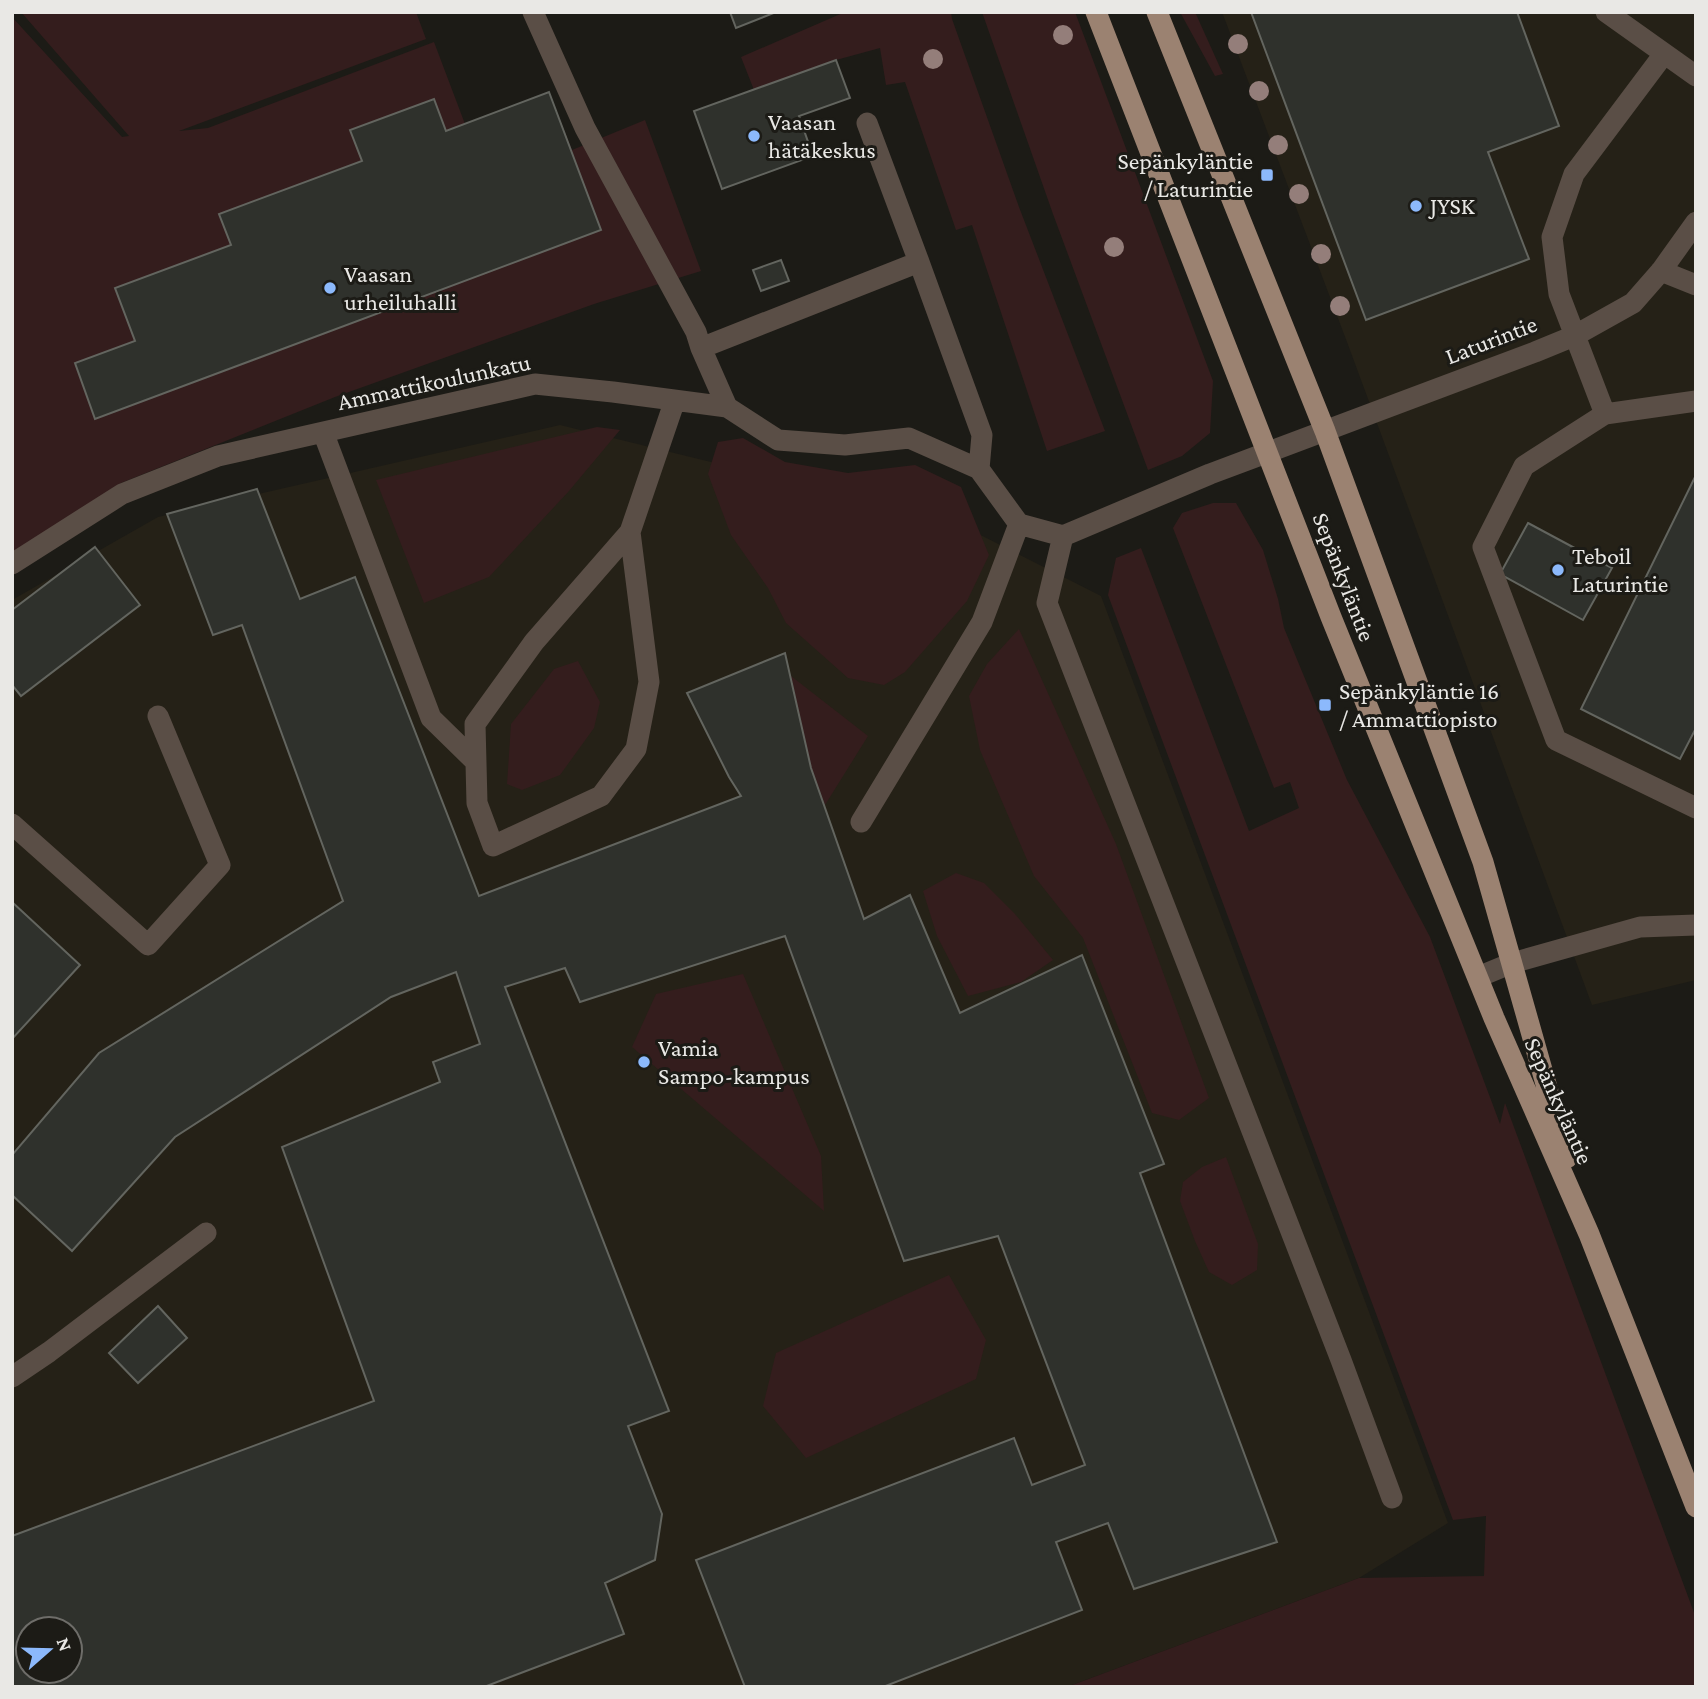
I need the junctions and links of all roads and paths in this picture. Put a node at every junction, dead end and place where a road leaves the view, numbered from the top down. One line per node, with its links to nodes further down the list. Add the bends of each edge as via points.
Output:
1 (533, 12): 13 (street, via 585,128)
2 (1096, 12): 20 (main road, Sepänkyläntie)
3 (1157, 12): 18 (main road, Sepänkyläntie)
4 (1606, 12): 5 (street)
5 (1664, 54): 6 (street); 12 (street, via 1574,174 1552,237 1559,294)
6 (1696, 76)
7 (867, 123): 9 (street)
8 (1696, 222): 10 (street, Laturintie)
9 (919, 262): 13 (street); 21 (street, via 982,435)
10 (1661, 271): 11 (street); 12 (street, Laturintie, via 1633,303)
11 (1696, 285)
12 (1574, 336): 17 (street); 18 (street, Laturintie)
13 (701, 348): 16 (street)
14 (675, 400): 16 (street, Ammattikoulunkatu); 19 (street, Ammattikoulunkatu, via 536,384); 23 (street)
15 (1696, 401): 17 (street)
16 (727, 407): 21 (street, Ammattikoulunkatu, via 778,440 845,444 909,438)
17 (1605, 414): 28 (street, via 1524,466 1483,547 1556,740)
18 (1325, 431): 20 (street, Laturintie); 32 (main road, Sepänkyläntie, via 1483,862)
19 (323, 432): 25 (street, Ammattikoulunkatu, via 218,456 122,494); 27 (street, via 431,718)
20 (1268, 452): 24 (street, Laturintie); 33 (main road, Sepänkyläntie)
21 (979, 469): 22 (street)
22 (1019, 524): 24 (street); 29 (street, via 982,622)
23 (630, 532): 27 (street, via 534,642 475,724); 27 (street, via 649,682 636,748 601,796 493,846 477,803)
24 (1063, 536): 37 (street, via 1047,603)
25 (12, 564)
26 (158, 716): 30 (street, via 220,865 148,945)
27 (476, 762)
28 (1696, 808)
29 (861, 822)
30 (12, 824)
31 (1696, 925): 32 (street, via 1640,927)
32 (1512, 963): 33 (street); 35 (main road, Sepänkyläntie)
33 (1478, 977): 35 (main road, Sepänkyläntie)
34 (206, 1233): 36 (street)
35 (1589, 1234): 38 (main road, Sepänkyläntie)
36 (12, 1377)
37 (1392, 1498)
38 (1696, 1507)

